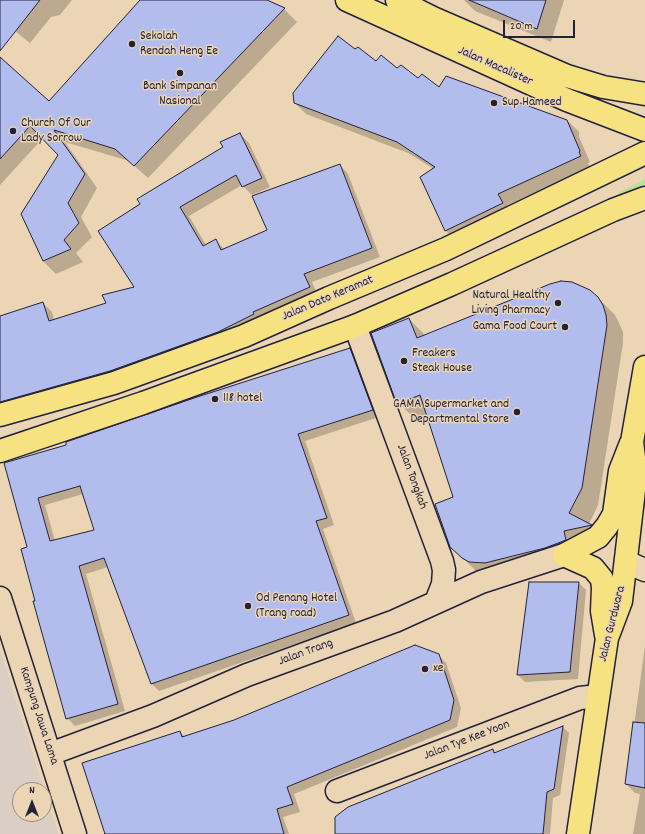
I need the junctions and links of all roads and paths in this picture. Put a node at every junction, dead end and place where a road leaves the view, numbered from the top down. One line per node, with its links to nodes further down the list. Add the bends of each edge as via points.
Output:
1 (347, 0): 4 (main road, Jalan Macalister, via 567,100)
2 (397, 0): 3 (main road, Jalan Macalister, via 567,76 603,87)
3 (645, 94)
4 (645, 130)
5 (645, 153): 9 (main road, Jalan Dato Keramat, via 446,249 244,336 114,384)
6 (645, 198): 7 (main road)
7 (355, 326): 11 (main road, via 143,403); 13 (street, Jalan Tongkah)
8 (645, 367): 10 (main road, Jalan Gurdwara)
9 (0, 415)
10 (632, 442): 12 (main road, via 620,471 614,514 607,526 598,537); 14 (main road, Jalan Gurdwara, via 636,473)
11 (0, 451)
12 (564, 555): 15 (street, Jalan Trang); 18 (main road, via 593,568 602,579 602,611)
13 (442, 561): 15 (street, via 454,572); 17 (street, Jalan Tongkah, via 443,584)
14 (636, 566): 18 (main road, Jalan Gurdwara)
15 (481, 582): 17 (street, Jalan Trang)
16 (0, 598): 20 (street, Kampung Jawa Lama)
17 (436, 602): 20 (street, Jalan Trang, via 247,675 153,716)
18 (607, 638): 19 (main road, Jalan Gurdwara)
19 (598, 696): 21 (street, Jalan Tye Kee Yoon, via 580,698); 23 (main road, Jalan Gurdwara)
20 (50, 754): 22 (street, Kampung Jawa Lama)
21 (337, 791)
22 (75, 834)
23 (578, 834)

